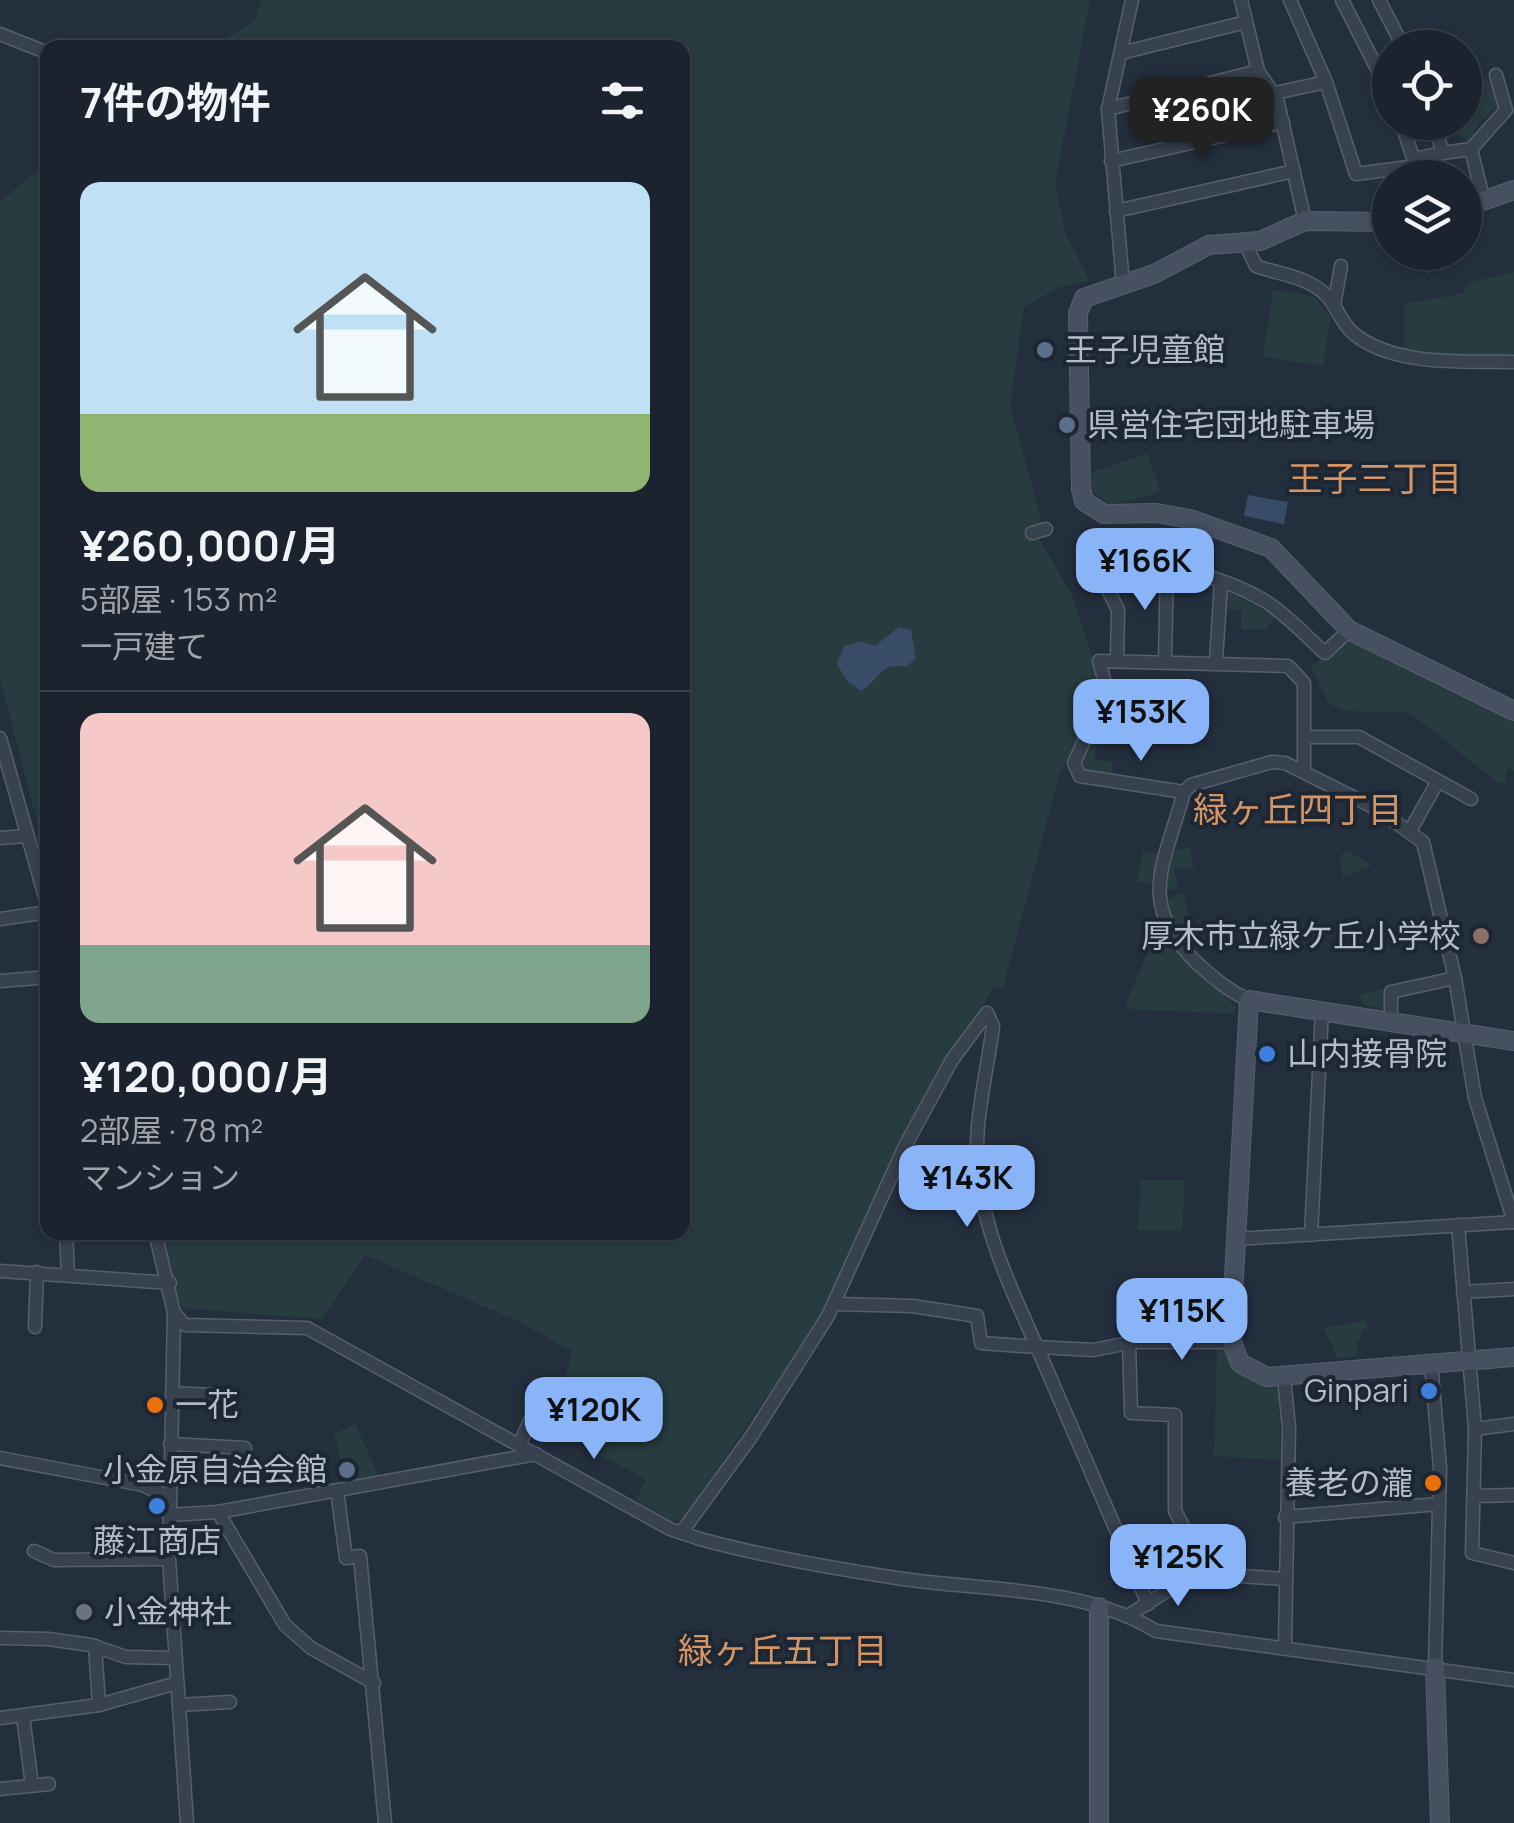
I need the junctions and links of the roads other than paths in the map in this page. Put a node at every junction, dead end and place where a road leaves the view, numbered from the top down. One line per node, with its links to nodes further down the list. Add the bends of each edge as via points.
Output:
1 (1132, 0): 10 (street)
2 (1241, 0): 6 (street)
3 (1290, 0): 14 (street)
4 (1342, 0): 11 (street)
5 (1379, 0): 7 (street)
6 (1246, 22): 10 (street); 12 (street)
7 (1395, 30)
8 (0, 34): 9 (street)
9 (40, 50)
10 (1121, 53): 16 (street)
11 (1372, 59)
12 (1258, 71): 15 (street); 16 (street)
13 (1496, 75): 19 (street, via 1506,110)
14 (1326, 82): 15 (street); 24 (street, via 1356,174)
15 (1275, 94): 17 (street)
16 (1108, 110): 22 (street)
17 (1283, 122): 22 (street); 23 (street)
18 (1439, 140): 20 (street)
19 (1472, 148): 20 (street); 26 (street)
20 (1443, 153): 21 (street)
21 (1431, 160)
22 (1111, 161): 27 (street)
23 (1294, 171): 27 (street); 28 (street)
24 (1372, 172)
25 (1514, 190): 26 (street)
26 (1484, 202)
27 (1116, 210): 32 (street)
28 (1305, 221): 29 (street); 30 (street)
29 (1372, 222)
30 (1245, 243): 32 (street, via 1210,245); 33 (street, via 1256,266 1314,285)
31 (1343, 274): 33 (street)
32 (1123, 284): 37 (street, via 1084,298 1078,312 1084,501 1104,514 1190,519 1271,548)
33 (1334, 305): 34 (street, via 1353,333 1412,356)
34 (1514, 362)
35 (1167, 568): 36 (street); 38 (street, via 1116,566 1101,574 1118,610); 39 (street)
36 (1222, 583): 37 (street, via 1265,602 1326,652); 40 (street)
37 (1349, 630): 41 (street)
38 (1117, 659): 39 (street); 47 (street, via 1098,661 1104,698 1075,771)
39 (1165, 660): 40 (street)
40 (1216, 661): 43 (street, via 1297,671 1304,684)
41 (1514, 711)
42 (0, 738): 46 (street)
43 (1304, 738): 44 (street); 45 (street, via 1359,736)
44 (1304, 769): 47 (street, via 1272,762 1204,779); 49 (street)
45 (1438, 781): 48 (street); 49 (street)
46 (6, 787): 50 (street)
47 (1184, 792): 58 (street, via 1158,886 1161,919 1227,991)
48 (1470, 799)
49 (1410, 831): 56 (street, via 1423,842)
50 (26, 836): 51 (street); 52 (street)
51 (0, 838)
52 (40, 883)
53 (40, 912): 54 (street)
54 (0, 919)
55 (40, 978): 57 (street)
56 (1455, 978): 60 (street, via 1390,992); 61 (street)
57 (0, 981)
58 (1249, 1000): 59 (street); 68 (street)
59 (1322, 1010): 60 (street); 65 (street)
60 (1391, 1022): 61 (street)
61 (1462, 1034): 62 (street); 63 (street)
62 (1514, 1042)
63 (1514, 1222): 64 (street)
64 (1458, 1225): 65 (street); 74 (street)
65 (1311, 1235): 68 (street)
66 (66, 1240): 71 (street)
67 (157, 1240): 72 (street)
68 (1237, 1240): 78 (street)
69 (0, 1271): 70 (street)
70 (37, 1272): 71 (street); 77 (street)
71 (68, 1275): 72 (street)
72 (170, 1282): 76 (street)
73 (1514, 1288): 74 (street)
74 (1463, 1292): 82 (street)
75 (835, 1304): 80 (street, via 977,1316 981,1344); 80 (street, via 904,1146 952,1060 987,1014 993,1026 978,1125 980,1193 995,1252); 103 (street)
76 (174, 1313): 85 (street); 91 (street, via 185,1324 307,1328)
77 (32, 1321)
78 (1232, 1342): 79 (street); 84 (street, via 1246,1369)
79 (1129, 1343): 80 (street, via 1093,1350); 107 (street, via 1131,1413 1175,1415 1175,1511)
80 (1037, 1347): 109 (street)
81 (1514, 1357): 82 (street)
82 (1468, 1359): 83 (street); 89 (street)
83 (1431, 1362): 84 (street); 99 (street)
84 (1284, 1378): 102 (street)
85 (172, 1393): 86 (street); 90 (street)
86 (213, 1395)
87 (538, 1401): 91 (street)
88 (1514, 1424): 89 (street)
89 (1475, 1429): 97 (street)
90 (170, 1444): 92 (street, via 230,1442); 98 (street)
91 (519, 1446): 93 (street)
92 (245, 1448)
93 (536, 1454): 95 (street); 103 (street)
94 (0, 1458): 98 (street, via 143,1485)
95 (337, 1490): 100 (street); 119 (street, via 346,1558 360,1556)
96 (1514, 1495): 97 (street)
97 (1476, 1496): 106 (street, via 1474,1556)
98 (168, 1497): 101 (street)
99 (1438, 1504): 102 (street); 116 (street)
100 (218, 1512): 101 (street); 119 (street, via 285,1625 311,1648)
101 (169, 1515): 105 (street)
102 (1286, 1517): 108 (street)
103 (680, 1533): 110 (street, via 740,1550)
104 (34, 1553): 105 (street, via 54,1560)
105 (169, 1558): 115 (street)
106 (1514, 1563)
107 (1204, 1567): 108 (street, via 1210,1574); 109 (street)
108 (1284, 1578): 114 (street)
109 (1148, 1604): 111 (street)
110 (1099, 1607): 111 (street); 130 (street)
111 (1129, 1615): 114 (street, via 1156,1631)
112 (0, 1638): 113 (street)
113 (95, 1646): 115 (street, via 126,1657); 121 (street)
114 (1285, 1646): 116 (street)
115 (174, 1658): 118 (street)
116 (1435, 1667): 117 (street); 131 (street)
117 (1514, 1680)
118 (177, 1683): 121 (street); 122 (street)
119 (374, 1683): 129 (street)
120 (225, 1700): 122 (street)
121 (100, 1704): 123 (street)
122 (179, 1705): 128 (street)
123 (22, 1716): 124 (street); 126 (street)
124 (0, 1718)
125 (49, 1784): 126 (street)
126 (32, 1785): 127 (street)
127 (0, 1788)
128 (187, 1823)
129 (386, 1823)
130 (1099, 1823)
131 (1440, 1823)

